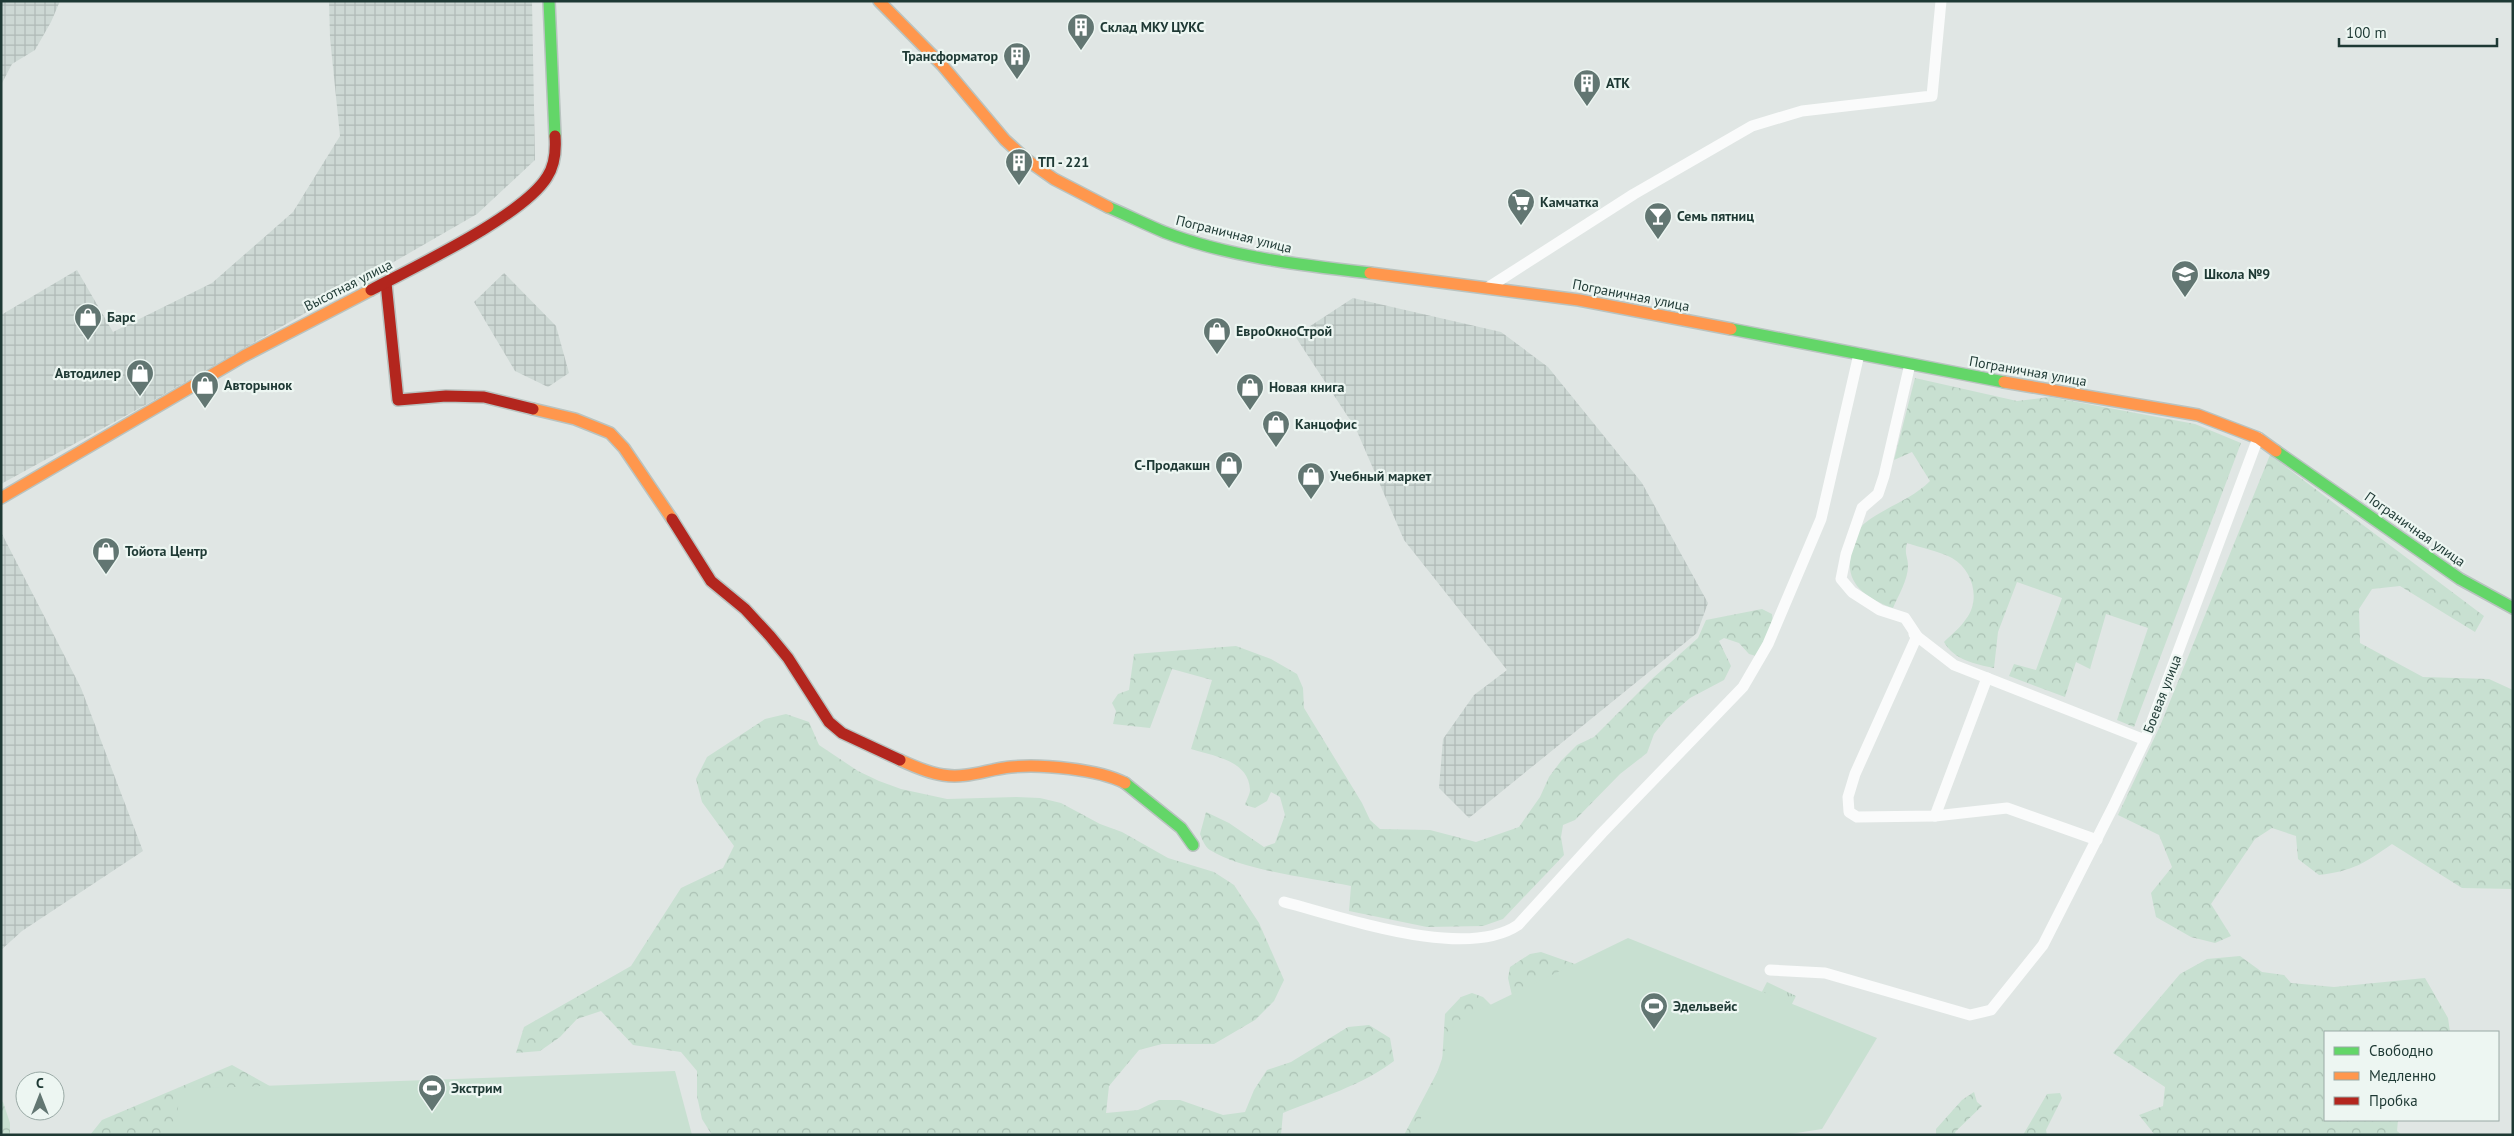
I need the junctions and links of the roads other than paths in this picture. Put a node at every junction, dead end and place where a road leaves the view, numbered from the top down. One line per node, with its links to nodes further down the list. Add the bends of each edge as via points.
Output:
1 (549, 1): 4 (street, Высотная улица, via 556,146 547,179 527,200 503,216)
2 (879, 1): 5 (street, Пограничная улица, via 942,66 1016,151 1054,179 1122,214 1177,236 1268,260)
3 (1941, 1): 5 (street, via 1932,96 1802,111 1752,126 1634,194)
4 (386, 283): 9 (street, Высотная улица, via 244,356); 16 (street, via 398,400 484,397 575,419 610,433 624,448 687,540 711,581 770,636 829,722 842,733 889,756 943,775 966,776 1010,767 1039,766 1119,780 1177,824)
5 (1489, 287): 6 (street, Пограничная улица, via 1579,300)
6 (1859, 354): 7 (street, Пограничная улица); 17 (street, via 1821,519 1768,644 1744,687 1518,925 1491,937 1438,938)
7 (1910, 364): 8 (street, Пограничная улица, via 2198,415); 11 (street, Боевая улица, via 1884,476 1878,494 1862,508 1841,579 1852,592 1880,610 1905,618)
8 (2258, 438): 10 (street, Пограничная улица, via 2460,579); 13 (street, Боевая улица)
9 (1, 498)
10 (2513, 608)
11 (1916, 635): 12 (street, Боевая улица, via 1954,665); 14 (street, via 1855,774 1848,797 1849,812 1857,817)
12 (1987, 678): 13 (street, Боевая улица); 14 (street)
13 (2145, 740): 15 (street)
14 (1936, 816): 15 (street, via 2007,808)
15 (2097, 840): 18 (street, via 2044,945 1991,1010 1970,1015 1825,973)
16 (1193, 845)
17 (1284, 902)
18 (1770, 970)

